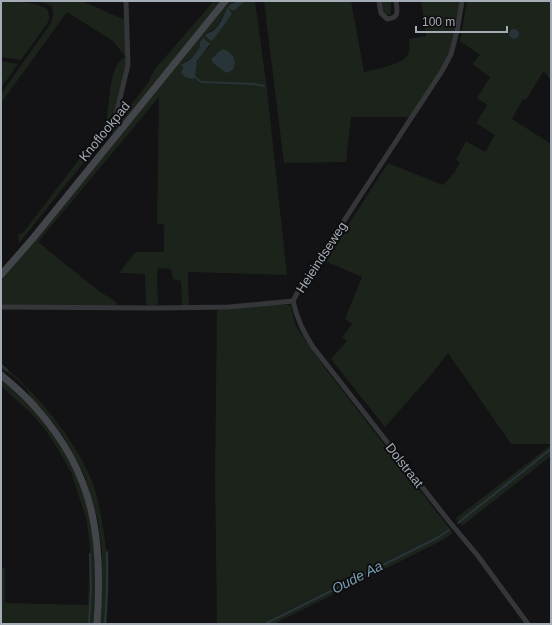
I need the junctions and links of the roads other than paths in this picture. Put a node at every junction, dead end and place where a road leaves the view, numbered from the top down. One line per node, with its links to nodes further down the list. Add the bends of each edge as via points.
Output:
1 (126, 1): 6 (street, via 128,66)
2 (225, 1): 7 (main road, Knoflookpad)
3 (379, 1): 4 (street, via 381,13 387,19 396,16)
4 (396, 1)
5 (462, 1): 8 (street, Heieindseweg, via 451,54 442,71)
6 (115, 118)
7 (1, 276)
8 (293, 301): 9 (street, Heieindseweg, via 229,307); 12 (street, Dolstraat, via 297,318 313,347 478,556)
9 (1, 307)
10 (1, 374): 11 (main road, via 50,424 80,473 94,521 98,547 100,591)
11 (97, 624)
12 (528, 624)

